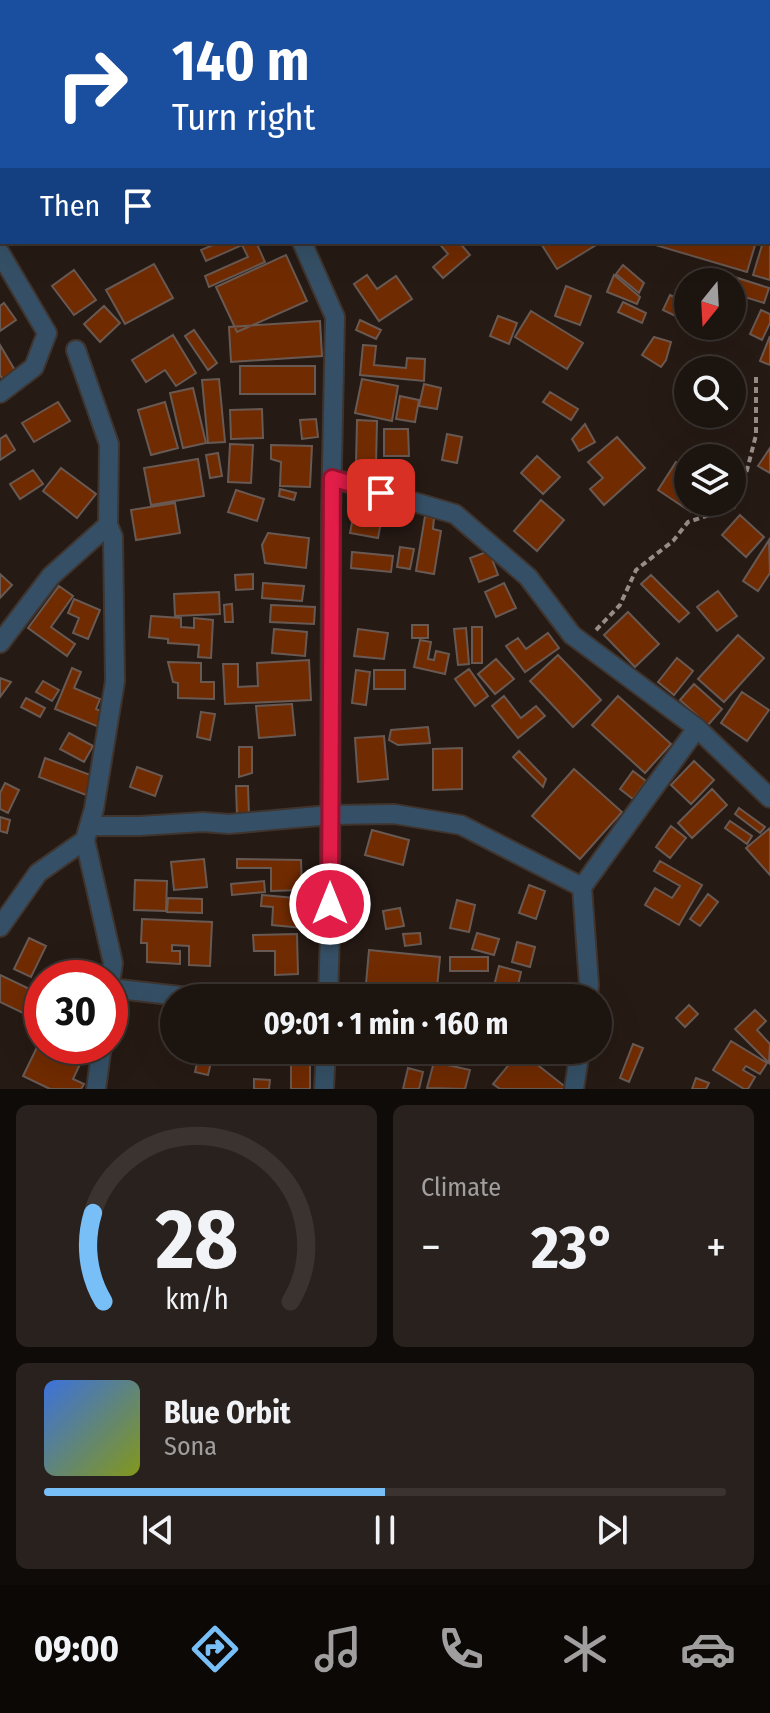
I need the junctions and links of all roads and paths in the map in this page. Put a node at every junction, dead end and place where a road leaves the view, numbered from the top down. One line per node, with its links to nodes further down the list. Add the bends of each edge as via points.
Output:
1 (303, 244): 6 (street, via 335,317)
2 (0, 253): 5 (street, via 47,333 34,367)
3 (76, 350): 7 (street, via 109,444)
4 (756, 377): 9 (path, via 756,435 734,507 688,522 636,570 620,605)
5 (0, 393)
6 (332, 478): 9 (street, via 455,514 528,577); 12 (street)
7 (108, 525): 8 (street, via 51,576); 13 (street, via 113,537 115,681)
8 (0, 643)
9 (584, 644): 10 (street)
10 (697, 728): 11 (street); 14 (street)
11 (770, 798)
12 (330, 815): 13 (street); 14 (street, via 394,814 461,825); 17 (street)
13 (87, 833): 15 (street, via 38,873); 16 (street)
14 (582, 887): 18 (street)
15 (0, 927)
16 (112, 960)
17 (328, 984)
18 (589, 984)
19 (128, 988): 20 (street)
20 (160, 993)
21 (99, 1064): 24 (street)
22 (325, 1064): 25 (street)
23 (578, 1064): 26 (street)
24 (96, 1089)
25 (324, 1089)
26 (574, 1089)

